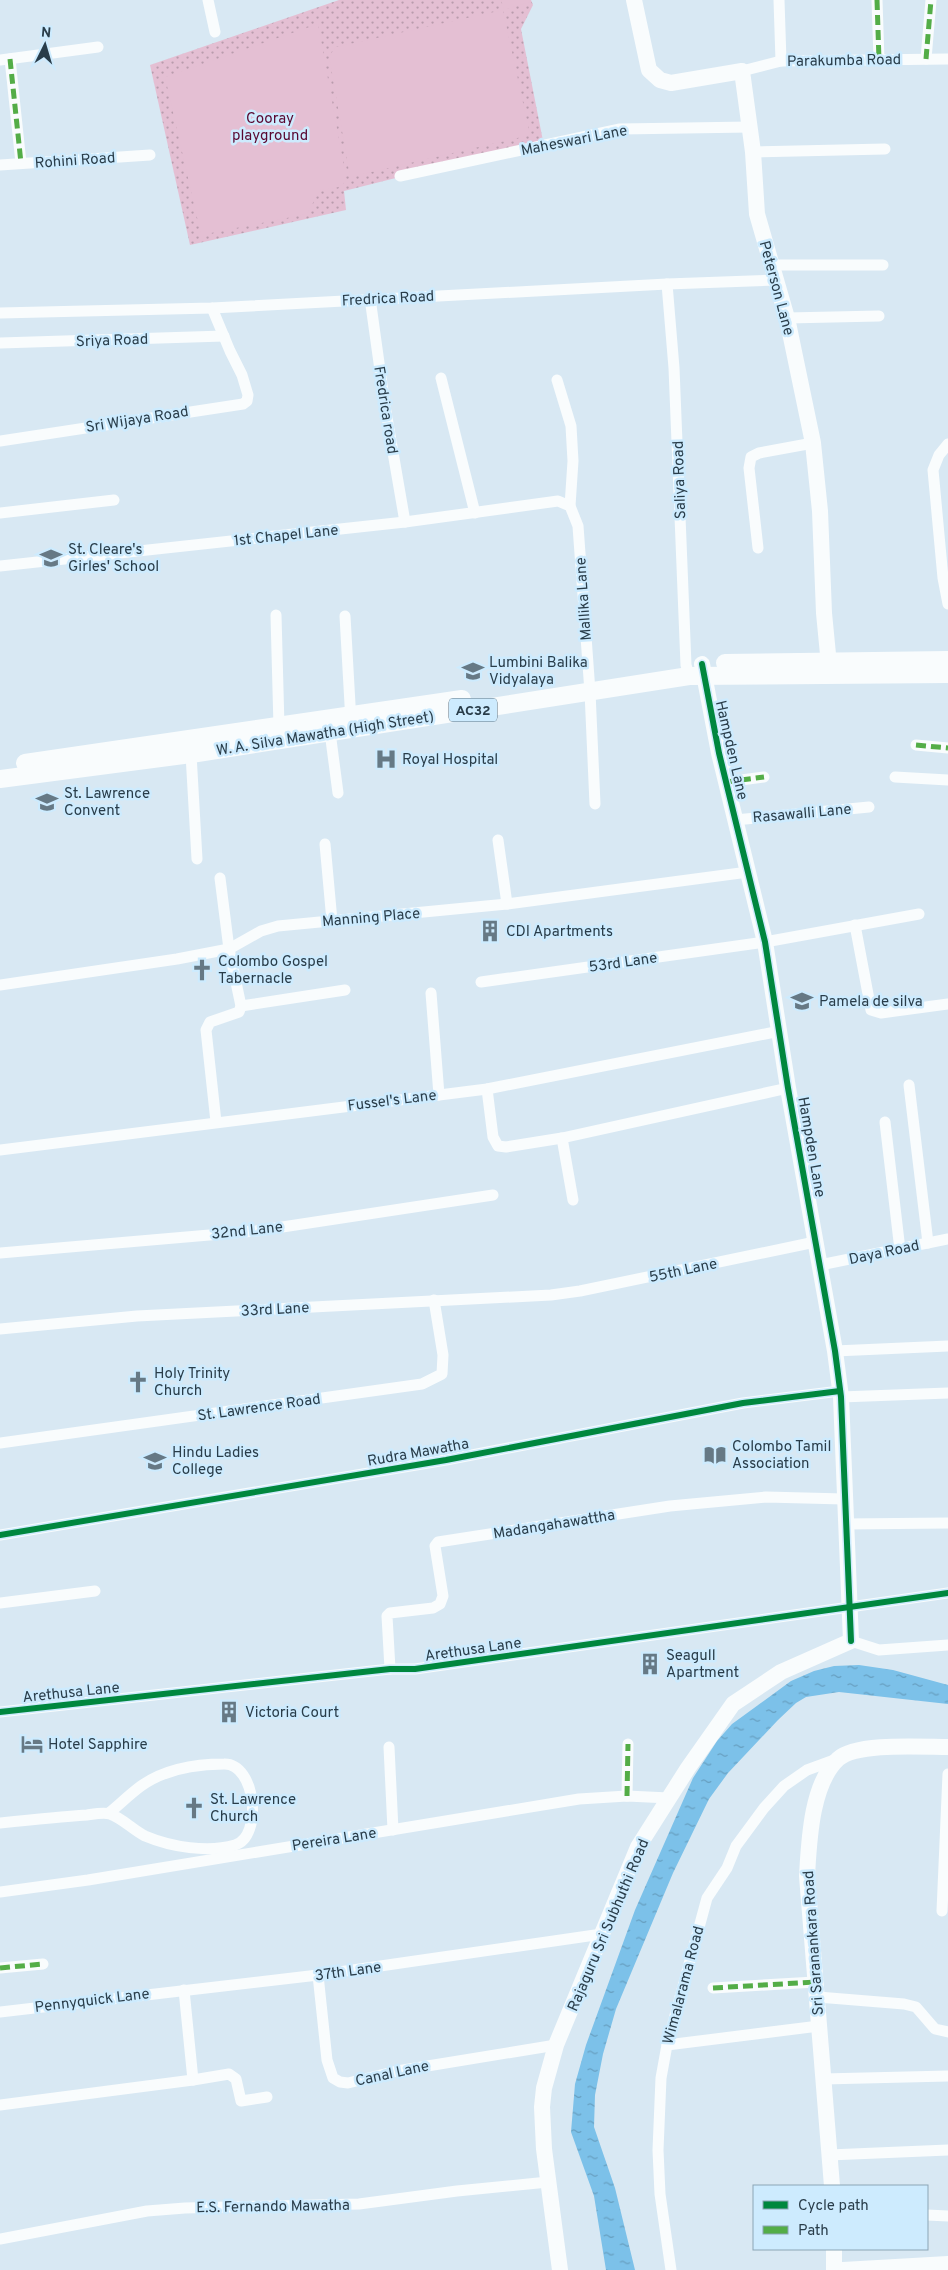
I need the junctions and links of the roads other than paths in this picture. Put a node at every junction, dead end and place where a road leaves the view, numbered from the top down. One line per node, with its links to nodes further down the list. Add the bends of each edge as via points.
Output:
1 (208, 0): 6 (street)
2 (634, 0): 13 (street, via 649,70 660,80 671,83)
3 (779, 0): 12 (street)
4 (877, 0): 11 (street)
5 (931, 0): 8 (street)
6 (215, 32)
7 (98, 47): 10 (street)
8 (926, 59): 9 (street, Parakumba Road); 11 (street, Parakumba Road)
9 (948, 59)
10 (5, 60): 18 (street)
11 (879, 60): 12 (street, Parakumba Road)
12 (781, 61): 13 (street, Parakumba Road)
13 (742, 71): 14 (street, Peterson Lane)
14 (750, 127): 16 (street, Peterson Lane); 20 (street, Maheswari Lane, via 620,129)
15 (885, 149): 16 (street)
16 (753, 152): 22 (street, Peterson Lane, via 757,214)
17 (150, 154): 18 (street, Rohini Road)
18 (21, 163): 19 (street, Rohini Road)
19 (0, 165)
20 (400, 176)
21 (883, 265): 22 (street, Fredrica Road)
22 (773, 272): 23 (street, Fredrica Road); 28 (street, Peterson Lane)
23 (668, 284): 24 (street, Fredrica Road); 49 (street, Saliya Road)
24 (370, 298): 25 (street, Fredrica Road); 41 (street, Fredrica road)
25 (212, 308): 26 (street, Fredrica Road); 29 (street)
26 (0, 312)
27 (879, 316): 28 (street)
28 (787, 318): 34 (street, Peterson Lane)
29 (224, 336): 30 (street, Sriya Road); 33 (street, Sri Wijaya Road, via 248,395 243,404)
30 (0, 343)
31 (440, 378): 40 (street)
32 (557, 380): 38 (street, via 571,426)
33 (0, 441)
34 (813, 442): 42 (street, via 751,456 749,468); 48 (street, Peterson Lane)
35 (948, 444): 37 (street, via 938,455 933,470)
36 (114, 500): 39 (street)
37 (943, 505): 44 (street, via 943,578)
38 (570, 506): 40 (street, 1st Chapel Lane, via 558,501); 51 (street, Mallika Lane, via 578,526)
39 (0, 513)
40 (475, 513): 41 (street, 1st Chapel Lane)
41 (405, 522): 43 (street, 1st Chapel Lane)
42 (758, 548)
43 (0, 566)
44 (948, 604)
45 (276, 615): 53 (street)
46 (345, 616): 52 (street)
47 (948, 660): 48 (main road, W. A. Silva Mawatha (High Street) / AC32)
48 (830, 668): 49 (main road, W. A. Silva Mawatha (High Street) / AC32); 50 (main road, W. A. Silva Mawatha (High Street) / AC32)
49 (695, 670): 51 (main road, W. A. Silva Mawatha (High Street) / AC32); 63 (street, Hampden Lane)
50 (948, 674)
51 (590, 686): 52 (main road, W. A. Silva Mawatha (High Street) / AC32); 65 (street, Mallika Lane)
52 (351, 722): 53 (main road, W. A. Silva Mawatha (High Street) / AC32); 54 (main road, W. A. Silva Mawatha (High Street) / AC32)
53 (279, 727): 58 (main road, W. A. Silva Mawatha (High Street) / AC32)
54 (330, 732): 57 (main road, W. A. Silva Mawatha (High Street) / AC32); 64 (street)
55 (916, 745): 56 (street)
56 (948, 748)
57 (192, 754): 61 (main road, W. A. Silva Mawatha (High Street) / AC32); 70 (street)
58 (0, 767)
59 (764, 777): 63 (street)
60 (895, 777): 62 (street)
61 (0, 779)
62 (948, 780)
63 (726, 782): 67 (street, Hampden Lane)
64 (338, 793)
65 (595, 804)
66 (869, 807): 67 (street, Rasawalli Lane)
67 (736, 820): 71 (street, Hampden Lane)
68 (498, 840): 73 (street)
69 (325, 844): 75 (street)
70 (197, 859)
71 (748, 872): 73 (street, Manning Place); 77 (street, Hampden Lane)
72 (220, 878): 78 (street)
73 (506, 904): 75 (street, Manning Place)
74 (919, 914): 76 (street, 53rd Lane)
75 (332, 921): 78 (street, Manning Place, via 278,926 261,931)
76 (854, 925): 77 (street, 53rd Lane); 83 (street, via 871,1010 881,1013)
77 (765, 942): 79 (street, 53rd Lane); 85 (street, Hampden Lane)
78 (229, 949): 80 (street, Manning Place); 84 (street)
79 (481, 982)
80 (0, 985)
81 (345, 990): 84 (street)
82 (431, 993): 89 (street)
83 (948, 1004)
84 (241, 1006): 90 (street, via 240,1012 210,1022 206,1030)
85 (780, 1032): 87 (street, Hampden Lane); 88 (street, Fussel's Lane)
86 (909, 1085): 98 (street)
87 (788, 1088): 92 (street); 97 (street, Hampden Lane)
88 (486, 1089): 89 (street, Fussel's Lane); 92 (street, via 498,1146)
89 (439, 1094): 90 (street, Fussel's Lane)
90 (216, 1122): 93 (street, Fussel's Lane)
91 (885, 1122): 99 (street)
92 (562, 1138): 95 (street)
93 (0, 1150)
94 (493, 1195): 100 (street, 32nd Lane, via 256,1231)
95 (573, 1200)
96 (948, 1239): 98 (street, Daya Road)
97 (816, 1242): 101 (street, Hampden Lane); 102 (street, 55th Lane)
98 (928, 1243): 99 (street, Daya Road)
99 (900, 1250): 101 (street, Daya Road)
100 (0, 1253)
101 (820, 1266): 106 (street, Hampden Lane)
102 (551, 1295): 103 (street, 33rd Lane)
103 (434, 1300): 104 (street, 33rd Lane, via 137,1316); 109 (street, St. Lawrence Road, via 443,1355 442,1374 422,1384)
104 (0, 1329)
105 (948, 1346): 106 (street)
106 (835, 1351): 108 (street, Hampden Lane)
107 (948, 1393): 108 (street, Rudra Mawatha)
108 (841, 1394): 110 (street, Hampden Lane); 113 (street, Rudra Mawatha, via 743,1402 446,1460)
109 (0, 1443)
110 (844, 1499): 112 (street, Hampden Lane); 120 (street, Madangahawattha, via 766,1497 670,1506 438,1542 434,1546 443,1596 440,1604 433,1608 390,1612 387,1616)
111 (948, 1523): 112 (street)
112 (845, 1524): 117 (street, Hampden Lane)
113 (0, 1535)
114 (95, 1591): 116 (street)
115 (948, 1592): 117 (street, Arethusa Lane)
116 (0, 1603)
117 (848, 1606): 118 (street, Hampden Lane); 120 (street, Arethusa Lane, via 645,1638 425,1668)
118 (851, 1641): 119 (street, via 879,1650); 128 (street, Rajaguru Sri Subhuthi Road, via 781,1672 732,1704)
119 (948, 1645)
120 (390, 1669): 121 (street, Arethusa Lane)
121 (0, 1712)
122 (628, 1744): 127 (street)
123 (390, 1747): 131 (street)
124 (948, 1747): 125 (street, via 891,1746 860,1750)
125 (838, 1758): 140 (street, Sri Saranankara Road, via 820,1786 810,1830 807,1876); 145 (street, Wimalarama Road, via 807,1770 784,1786 736,1846 728,1868 707,1898)
126 (948, 1774): 133 (street)
127 (627, 1796): 128 (street, Pereira Lane); 131 (street, Pereira Lane, via 579,1799)
128 (669, 1798): 134 (street, Rajaguru Sri Subhuthi Road, via 638,1847)
129 (109, 1813): 129 (street, via 145,1836 182,1846 207,1848 236,1845 245,1838 253,1816 251,1790 240,1769 230,1763 200,1764 176,1770 142,1785); 130 (street)
130 (0, 1823)
131 (393, 1830): 132 (street, Pereira Lane)
132 (0, 1892)
133 (942, 1911)
134 (602, 1934): 137 (street, 37th Lane); 144 (street, Rajaguru Sri Subhuthi Road)
135 (43, 1964): 136 (street)
136 (0, 1968)
137 (318, 1975): 139 (street, 37th Lane); 144 (street, Canal Lane, via 326,2060 333,2078 340,2082)
138 (713, 1988): 140 (street)
139 (184, 1990): 141 (street, Pennyquick Lane); 148 (street)
140 (817, 1990): 142 (street, Sri Saranankara Road); 143 (street, via 916,2007 935,2029)
141 (0, 2012)
142 (819, 2026): 145 (street); 147 (street, Sri Saranankara Road)
143 (948, 2032)
144 (556, 2045): 153 (street, Rajaguru Sri Subhuthi Road, via 542,2107)
145 (667, 2045): 161 (street, Wimalarama Road, via 661,2078 658,2150 660,2194)
146 (948, 2076): 147 (street)
147 (823, 2079): 152 (street, Sri Saranankara Road)
148 (193, 2080): 149 (street, via 229,2074 236,2079 241,2101); 150 (street)
149 (267, 2097)
150 (0, 2105)
151 (948, 2150): 152 (street)
152 (830, 2155): 154 (street, Sri Saranankara Road)
153 (548, 2182): 157 (street, E.S. Fernando Mawatha, via 344,2205 146,2211); 160 (street, Rajaguru Sri Subhuthi Road)
154 (832, 2185)
155 (928, 2216): 156 (street)
156 (948, 2216)
157 (0, 2239)
158 (834, 2250): 162 (street)
159 (948, 2264): 163 (street)
160 (560, 2270)
161 (671, 2270)
162 (834, 2270)
163 (843, 2270)

